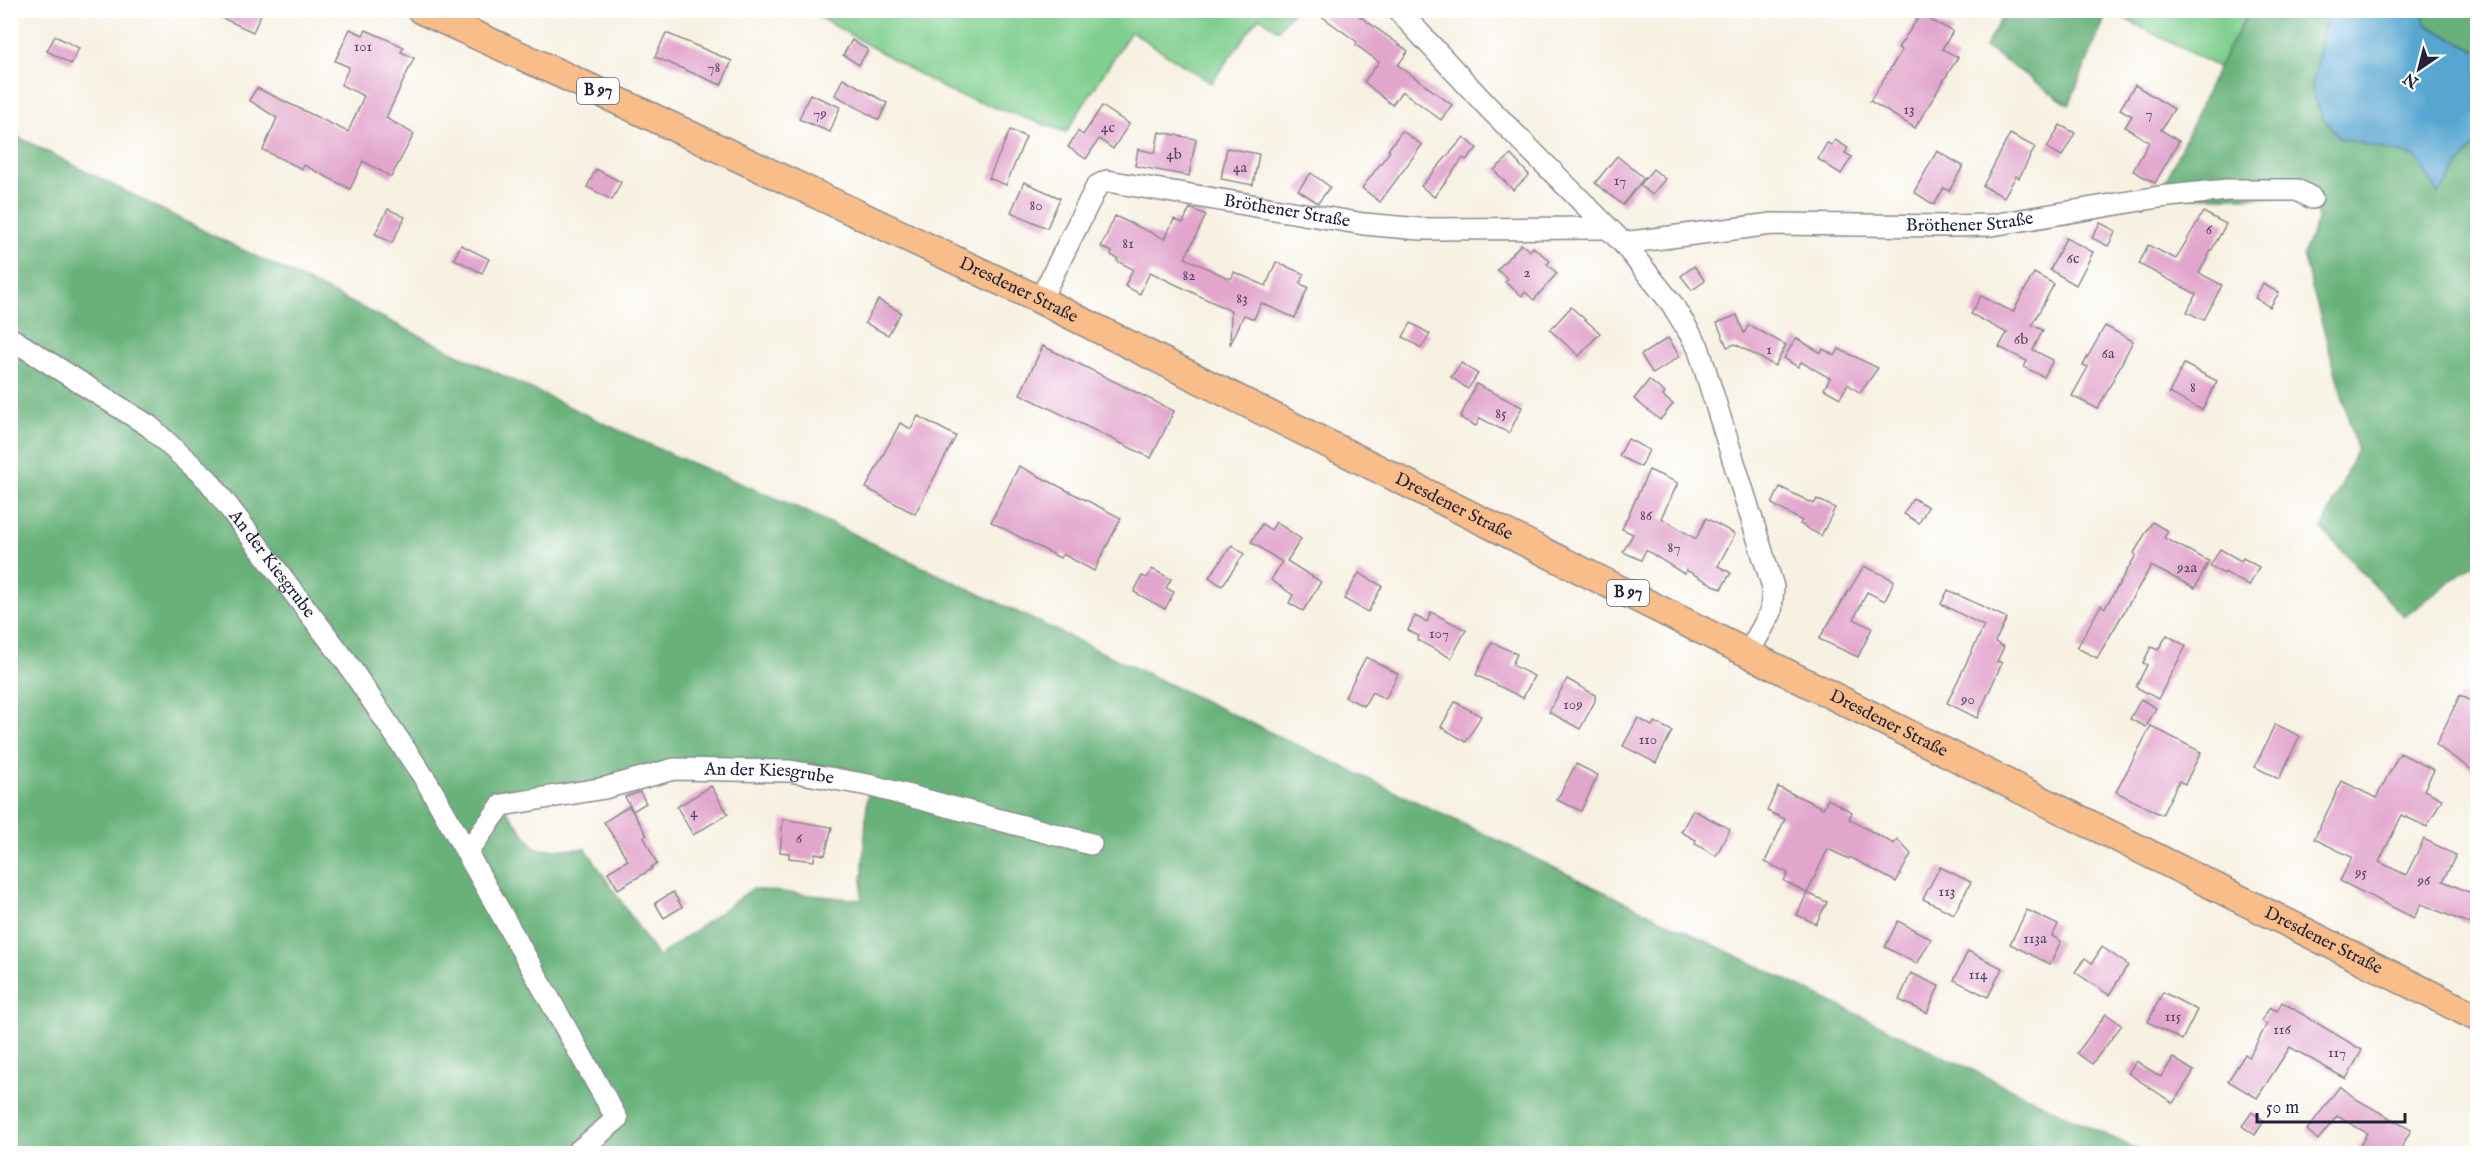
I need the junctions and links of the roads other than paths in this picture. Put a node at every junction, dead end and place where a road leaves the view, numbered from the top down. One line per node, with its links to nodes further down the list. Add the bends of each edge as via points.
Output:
1 (421, 10): 6 (main road, Dresdener Straße / B 97)
2 (1398, 10): 4 (street)
3 (2312, 198): 5 (street, Bröthener Straße, via 2297,190 2227,190 2159,197 1992,225 1772,224)
4 (1606, 228): 5 (street); 6 (street, Bröthener Straße, via 1420,229 1364,224 1107,181 1097,186)
5 (1623, 243): 8 (street, via 1672,304 1698,348 1773,587 1771,612)
6 (1040, 300): 8 (main road, Dresdener Straße / B 97)
7 (10, 338): 10 (street, An der Kiesgrube, via 148,426 208,480 345,660 427,782)
8 (1749, 654): 11 (main road, Dresdener Straße / B 97)
9 (1091, 844): 10 (street, An der Kiesgrube, via 868,785 790,771 674,769 605,788 502,805)
10 (466, 852): 12 (street, An der Kiesgrube, via 617,1119)
11 (2478, 1018)
12 (575, 1154)

